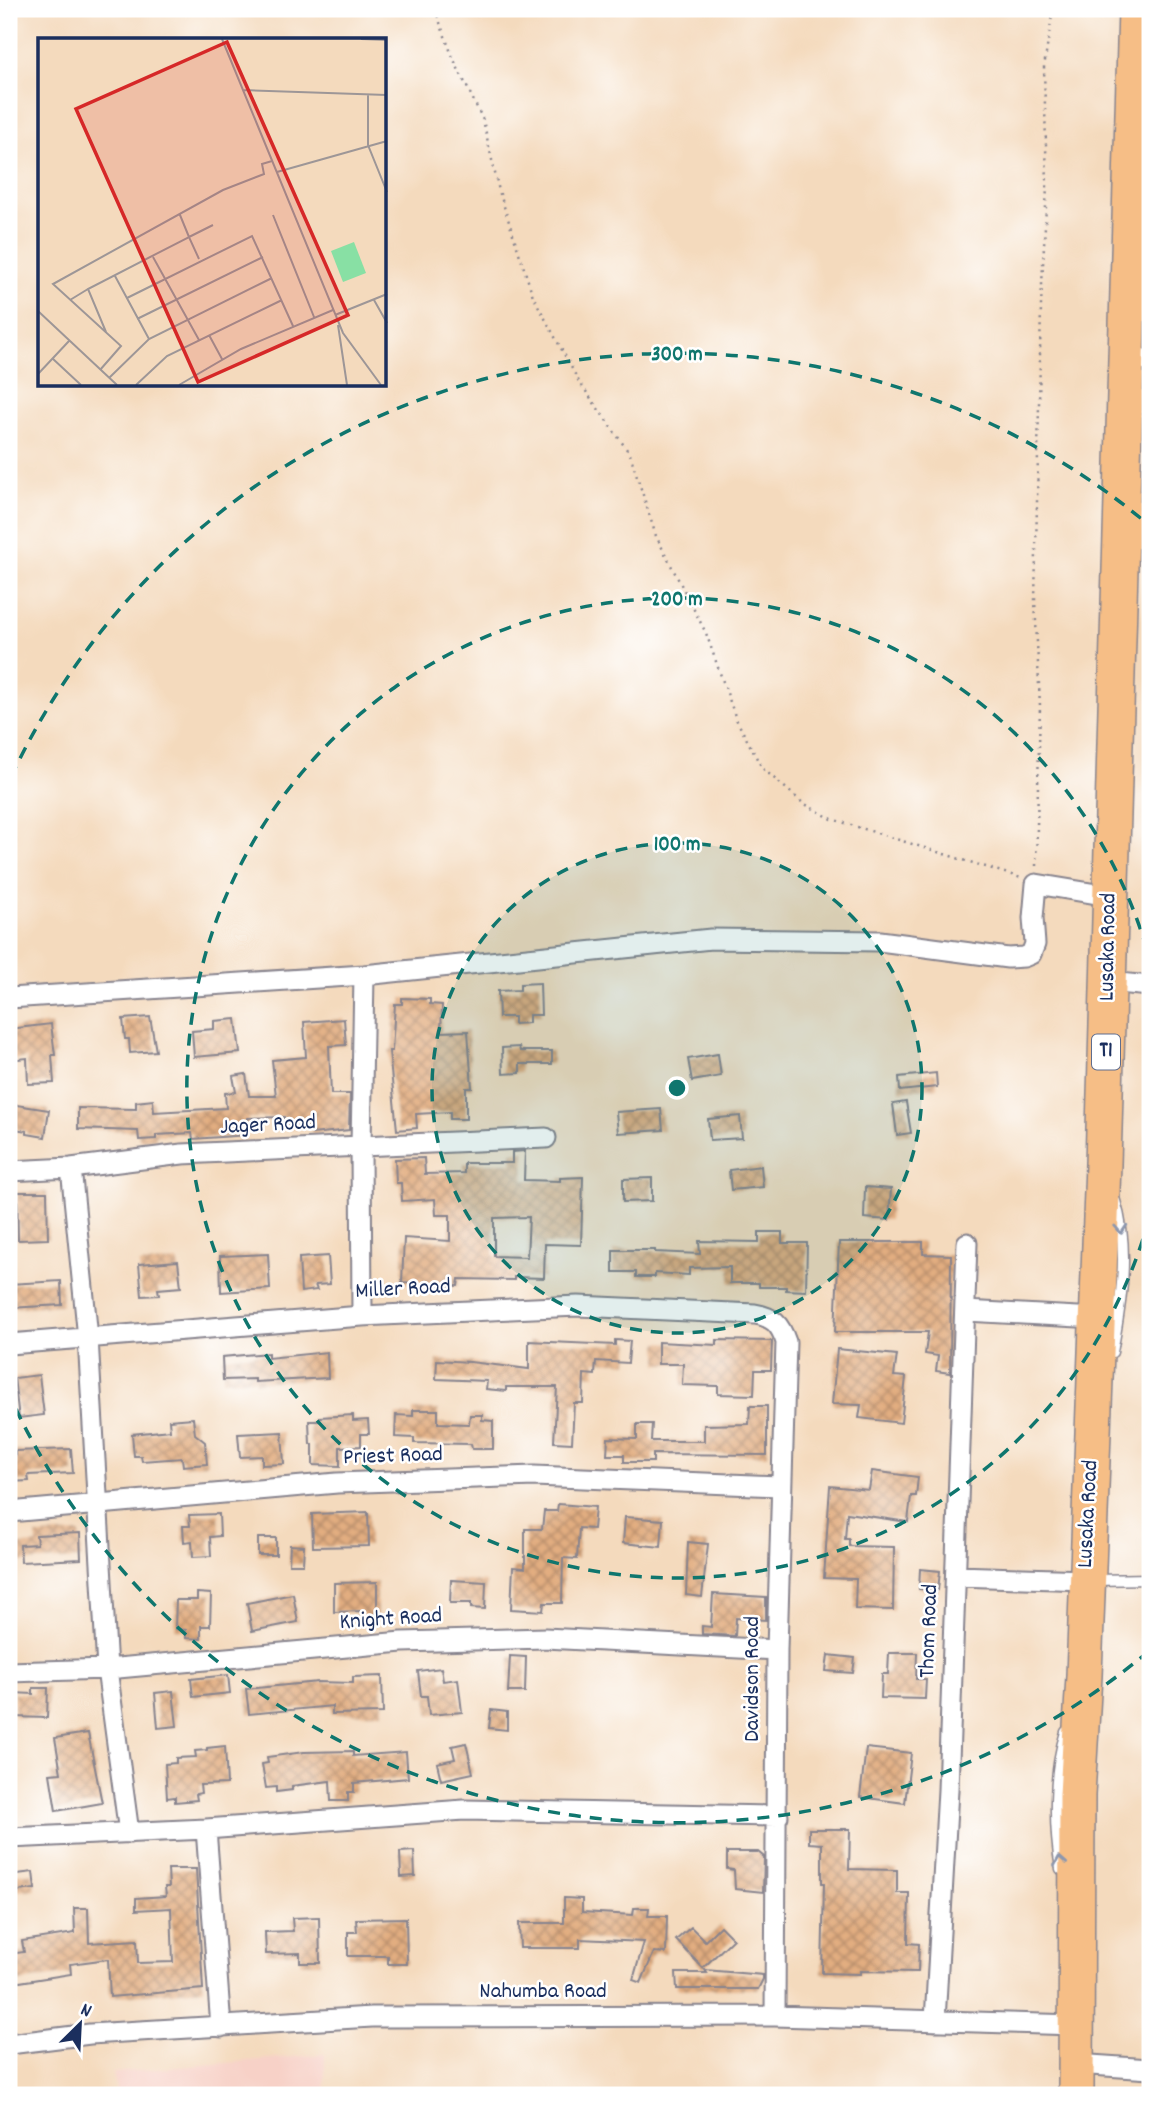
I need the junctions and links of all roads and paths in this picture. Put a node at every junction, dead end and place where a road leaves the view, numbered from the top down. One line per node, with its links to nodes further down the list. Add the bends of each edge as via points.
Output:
1 (435, 9): 5 (path, via 483,120 499,191 533,296 578,380 630,454 656,536 706,632 736,719 762,768 803,803 832,819)
2 (1053, 9): 5 (path, via 1044,67 1047,186 1035,601 1040,706)
3 (1136, 9): 4 (highway, Lusaka Road / T1)
4 (1139, 357): 6 (highway, Lusaka Road / T1)
5 (1036, 884): 6 (street); 7 (street, via 1035,944 1024,957 880,942 710,939)
6 (1109, 896): 8 (highway, Lusaka Road / T1)
7 (364, 975): 10 (street); 12 (street)
8 (1108, 982): 9 (street); 13 (highway, Lusaka Road / T1)
9 (1150, 986)
10 (9, 998)
11 (545, 1138): 12 (street, Jager Road)
12 (361, 1146): 14 (street, Jager Road, via 182,1154); 18 (street)
13 (1103, 1164): 19 (highway, Lusaka Road / T1); 23 (lane, one-way to 23, via 1122,1224 1120,1308)
14 (71, 1168): 15 (street, Jager Road); 20 (street)
15 (9, 1171)
16 (967, 1243): 17 (street, Thom Road)
17 (965, 1311): 19 (street); 29 (street, Thom Road)
18 (362, 1316): 20 (street, Miller Road); 21 (street, Miller Road, via 578,1306 755,1314 769,1317 781,1328)
19 (1097, 1318): 25 (highway, Lusaka Road / T1)
20 (88, 1338): 22 (street, Miller Road); 27 (street)
21 (786, 1342): 26 (street, Davidson Road)
22 (9, 1344)
23 (1110, 1358)
24 (1105, 1383): 25 (lane)
25 (1093, 1447): 31 (highway, Lusaka Road / T1)
26 (780, 1486): 27 (street, Priest Road, via 534,1476 337,1483); 32 (street, Davidson Road)
27 (98, 1506): 28 (street, Priest Road); 33 (street)
28 (9, 1512)
29 (957, 1576): 31 (street); 46 (street, Thom Road)
30 (1150, 1579): 31 (lane)
31 (1086, 1580): 35 (highway, Lusaka Road / T1)
32 (777, 1650): 33 (street, Knight Road, via 545,1639 401,1642); 38 (street, Davidson Road)
33 (107, 1669): 34 (street, Knight Road); 40 (street)
34 (9, 1672)
35 (1084, 1676): 36 (lane); 44 (highway, Lusaka Road / T1)
36 (1072, 1714)
37 (1067, 1727): 42 (lane, one-way to 37, via 1056,1841 1059,1753)
38 (778, 1816): 39 (street, via 464,1810); 45 (street, Davidson Road)
39 (206, 1829): 40 (street); 48 (street)
40 (129, 1833): 41 (street)
41 (9, 1838)
42 (1063, 1882)
43 (1066, 1894): 44 (lane)
44 (1076, 1928): 47 (highway, Lusaka Road / T1)
45 (775, 2017): 46 (street, Nahumba Road); 48 (street, Nahumba Road, via 372,2017)
46 (935, 2021): 47 (street, Nahumba Road)
47 (1077, 2025): 51 (highway, Lusaka Road / T1)
48 (220, 2027): 49 (street, Nahumba Road)
49 (9, 2044)
50 (1150, 2069): 51 (street)
51 (1076, 2080)

